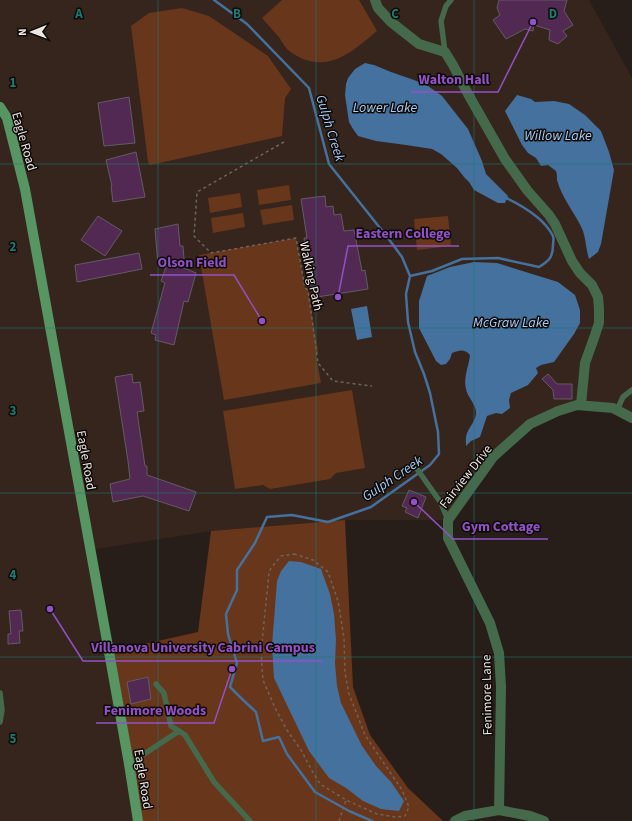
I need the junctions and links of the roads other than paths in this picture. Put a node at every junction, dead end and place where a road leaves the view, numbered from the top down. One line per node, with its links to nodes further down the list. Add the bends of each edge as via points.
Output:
1 (375, 0): 3 (street, via 378,8 391,22 419,44)
2 (451, 0): 3 (lane, via 441,21)
3 (445, 52): 6 (street, via 505,159 549,215 572,261 598,296 599,323 585,363)
4 (0, 107): 15 (street, Eagle Road, via 7,118 25,189)
5 (632, 390): 7 (lane, via 623,397)
6 (581, 405): 7 (street, Fairview Drive); 10 (street, Fairview Drive, via 558,411 530,424 493,457)
7 (617, 410): 8 (street, Fairview Drive)
8 (632, 418)
9 (415, 466): 10 (lane, via 441,503)
10 (448, 520): 16 (street, Fenimore Lane, via 448,538 490,623 500,653)
11 (156, 684): 14 (lane, via 164,693 171,726)
12 (0, 693): 13 (lane)
13 (0, 722)
14 (180, 731): 15 (lane); 18 (lane, via 214,782)
15 (129, 764): 17 (street, Eagle Road)
16 (499, 810): 19 (street, via 465,816); 20 (street)
17 (138, 821)
18 (250, 821)
19 (455, 821)
20 (544, 821)

